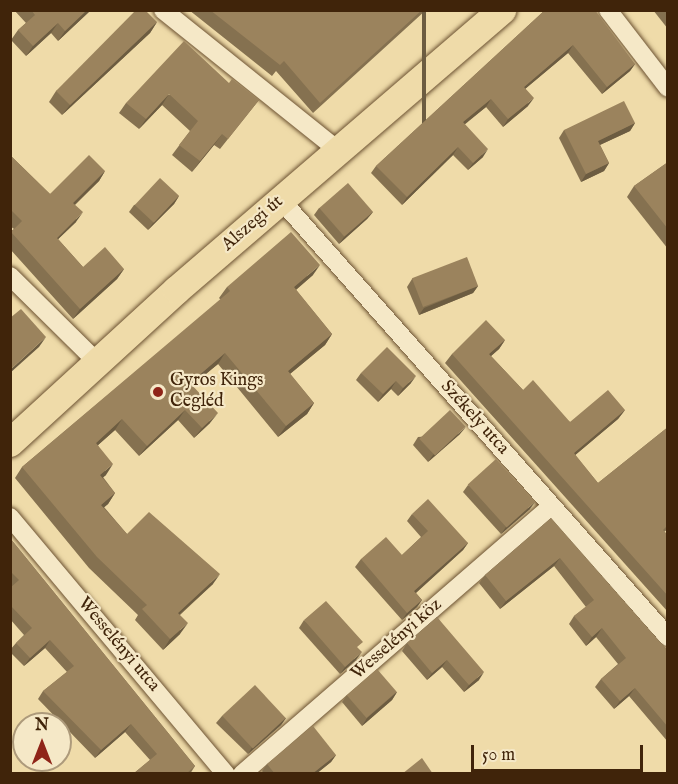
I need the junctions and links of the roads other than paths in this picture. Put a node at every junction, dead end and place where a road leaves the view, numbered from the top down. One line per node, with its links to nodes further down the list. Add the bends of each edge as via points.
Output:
1 (163, 10): 5 (street)
2 (502, 10): 5 (main road, Alszegi út)
3 (608, 10): 4 (street)
4 (668, 88)
5 (338, 150): 6 (main road, Alszegi út)
6 (281, 200): 8 (main road, Alszegi út); 10 (street, Székely utca)
7 (10, 276): 8 (street)
8 (98, 363): 9 (main road, Alszegi út)
9 (10, 443)
10 (551, 506): 12 (street, Székely utca); 14 (street, Wesselényi köz)
11 (10, 517): 13 (street, Wesselényi utca)
12 (668, 637)
13 (226, 774)
14 (242, 774)

